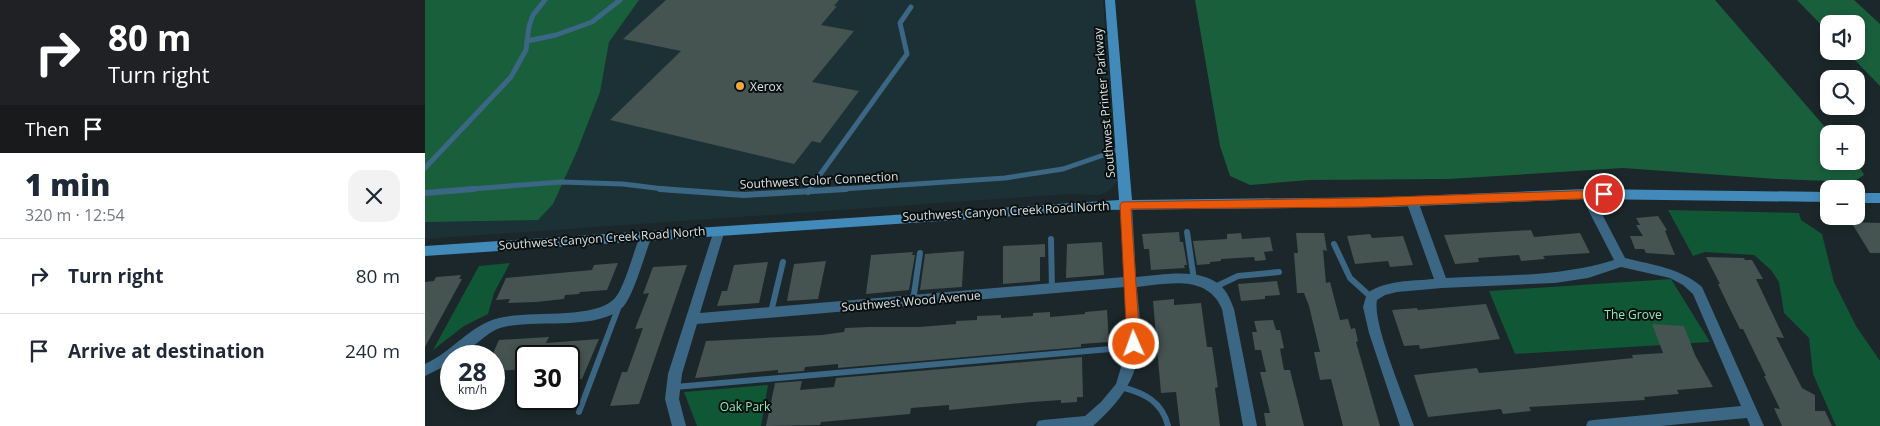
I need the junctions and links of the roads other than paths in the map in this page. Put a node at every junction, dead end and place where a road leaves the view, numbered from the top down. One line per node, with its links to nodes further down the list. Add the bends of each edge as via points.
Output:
1 (545, 0): 5 (lane, via 533,15)
2 (620, 0): 5 (lane, via 592,22)
3 (1110, 0): 6 (main road, Southwest Printer Parkway)
4 (911, 7): 8 (lane, via 900,23 907,54)
5 (527, 41): 7 (lane, via 520,63 511,77)
6 (1121, 150): 8 (lane, Southwest Color Connection, via 1063,168 1014,176); 15 (main road, Southwest Printer Parkway)
7 (425, 168)
8 (809, 192): 9 (lane, Southwest Color Connection, via 744,195 561,182)
9 (425, 193)
10 (1586, 194): 11 (main road, Southwest Canyon Creek Road North); 14 (main road, Southwest Canyon Creek Road North); 24 (street)
11 (1820, 197)
12 (1865, 198): 13 (main road)
13 (1880, 198)
14 (1412, 201): 15 (main road, Southwest Canyon Creek Road North); 28 (street)
15 (1125, 205): 16 (main road, Southwest Canyon Creek Road North); 27 (street)
16 (719, 230): 18 (main road, Southwest Canyon Creek Road North); 35 (street)
17 (1187, 232): 26 (lane)
18 (646, 236): 21 (main road, Southwest Canyon Creek Road North); 33 (street)
19 (1051, 240): 30 (lane)
20 (1334, 244): 31 (lane, via 1350,278)
21 (425, 250)
22 (920, 253): 32 (lane)
23 (783, 262): 34 (lane)
24 (1621, 262): 28 (street, via 1589,273 1555,278); 40 (street, via 1673,274 1697,291)
25 (1279, 272): 29 (lane, via 1238,275)
26 (1194, 280): 27 (street, Southwest Wood Avenue); 29 (street)
27 (1130, 282): 30 (street, Southwest Wood Avenue); 36 (street)
28 (1442, 283): 31 (street, via 1382,290)
29 (1215, 287): 46 (street, via 1228,309)
30 (1052, 289): 32 (street, Southwest Wood Avenue)
31 (1371, 297): 47 (street, via 1369,307 1375,332)
32 (913, 301): 34 (street, Southwest Wood Avenue)
33 (620, 303): 37 (street, via 591,314 502,322 484,329); 41 (lane)
34 (771, 312): 35 (street, Southwest Wood Avenue)
35 (692, 319): 39 (street)
36 (1133, 347): 38 (street); 39 (lane)
37 (425, 370)
38 (1121, 386): 42 (street); 45 (lane, via 1154,399 1164,409)
39 (673, 387): 43 (street, via 674,411)
40 (1751, 411): 48 (street); 49 (street)
41 (579, 412)
42 (1088, 424): 44 (street)
43 (679, 426)
44 (1043, 426)
45 (1168, 426)
46 (1249, 426)
47 (1407, 426)
48 (1593, 426)
49 (1757, 426)

